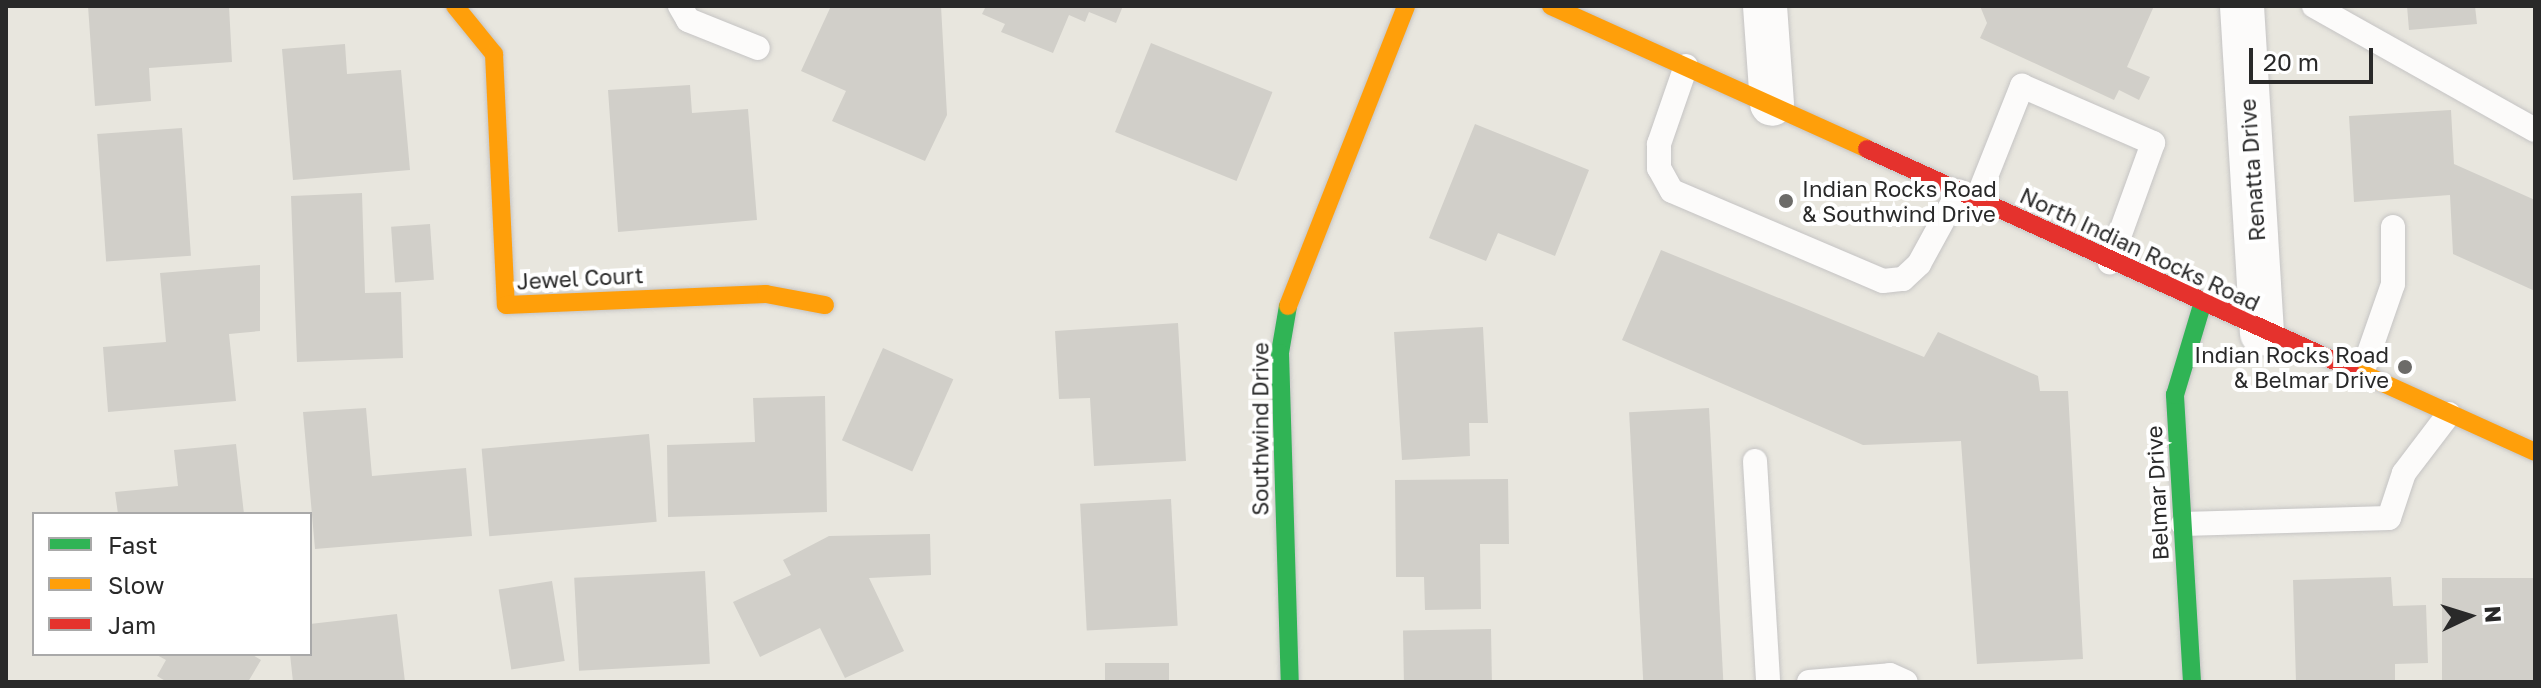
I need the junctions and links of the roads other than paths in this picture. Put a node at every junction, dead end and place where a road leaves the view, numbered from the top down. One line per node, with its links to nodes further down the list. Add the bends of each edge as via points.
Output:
1 (455, 6): 15 (street, Jewel Court, via 494,54 506,305 766,294)
2 (680, 6): 8 (lane, via 688,20)
3 (1406, 6): 24 (street, Southwind Drive, via 1292,283 1280,353)
4 (1551, 6): 9 (street, North Indian Rocks Road)
5 (1765, 6): 10 (street)
6 (2242, 6): 17 (street, Renatta Drive)
7 (2314, 6): 11 (lane)
8 (758, 48)
9 (1686, 66): 10 (street, North Indian Rocks Road); 12 (lane, via 1659,144 1659,168 1672,191 1883,281 1903,279 1919,264)
10 (1772, 104): 12 (street, North Indian Rocks Road)
11 (2535, 130)
12 (1968, 195): 14 (street, North Indian Rocks Road); 14 (lane, via 2022,86 2153,143)
13 (2393, 227): 18 (lane, via 2393,284)
14 (2110, 262): 16 (street, North Indian Rocks Road)
15 (825, 305)
16 (2202, 305): 17 (street, North Indian Rocks Road); 23 (street, Belmar Drive, via 2175,395)
17 (2262, 333): 18 (street, North Indian Rocks Road)
18 (2361, 376): 19 (street, North Indian Rocks Road)
19 (2449, 414): 21 (street, North Indian Rocks Road); 23 (lane, via 2404,473 2389,518)
20 (2535, 424): 21 (lane)
21 (2529, 449)
22 (1755, 461): 25 (lane)
23 (2183, 524): 28 (street, Belmar Drive)
24 (1290, 682)
25 (1768, 682)
26 (1809, 682): 27 (lane, via 1890,675)
27 (1906, 682)
28 (2192, 682)

